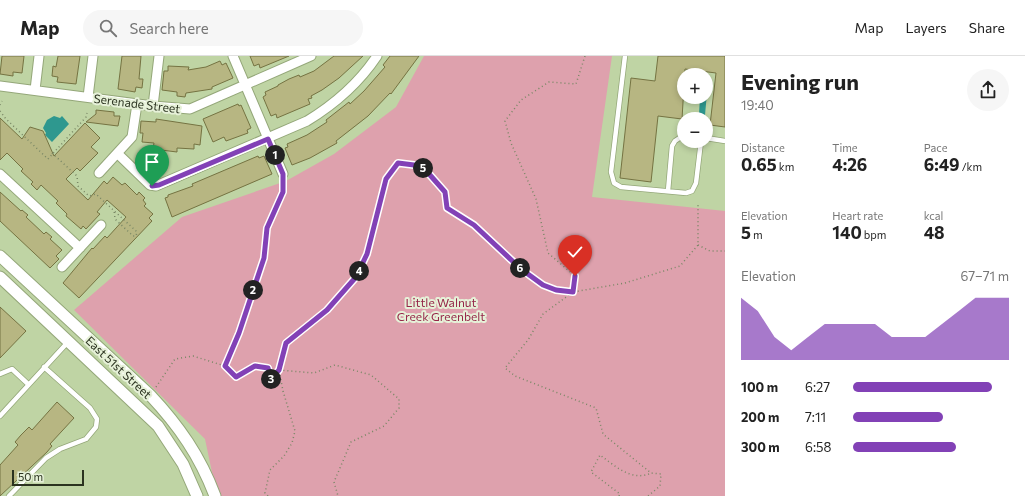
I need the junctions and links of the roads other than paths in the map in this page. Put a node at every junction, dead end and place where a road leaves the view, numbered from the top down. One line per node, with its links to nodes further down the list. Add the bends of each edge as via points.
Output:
1 (39, 56): 10 (street)
2 (93, 56): 11 (street)
3 (159, 56): 13 (street)
4 (233, 56): 9 (street)
5 (311, 56): 9 (street, Serenade Street)
6 (377, 56): 14 (street, via 359,80 327,109)
7 (625, 56): 23 (lane, via 612,178 621,188)
8 (0, 86): 10 (street, Serenade Street)
9 (246, 86): 13 (street, Serenade Street, via 190,109); 14 (street)
10 (35, 90): 11 (street, Serenade Street)
11 (88, 97): 12 (street, Serenade Street)
12 (137, 104): 13 (street, Serenade Street); 19 (street, via 132,137)
13 (153, 106)
14 (268, 139): 19 (street, via 155,186 150,185); 22 (street)
15 (713, 139): 17 (lane)
16 (677, 140): 23 (lane, via 672,146)
17 (725, 141)
18 (700, 148): 23 (lane, via 695,188 686,193)
19 (118, 154): 20 (street)
20 (99, 173)
21 (0, 174): 25 (street)
22 (283, 174)
23 (668, 191)
24 (101, 225): 25 (street)
25 (80, 248): 27 (street)
26 (0, 256): 29 (street, East 51st Street)
27 (62, 268)
28 (0, 277): 30 (street, East 51st Street)
29 (80, 330): 30 (street); 37 (street, East 51st Street, via 150,395 186,436 198,456)
30 (69, 341): 31 (lane); 36 (street, East 51st Street, via 158,426 183,464)
31 (44, 367): 33 (lane); 35 (lane, via 90,408 97,419 96,427 86,439 60,449 46,458)
32 (0, 374): 33 (lane, via 12,369)
33 (28, 384): 34 (lane)
34 (0, 416)
35 (9, 496)
36 (197, 496)
37 (215, 496)

